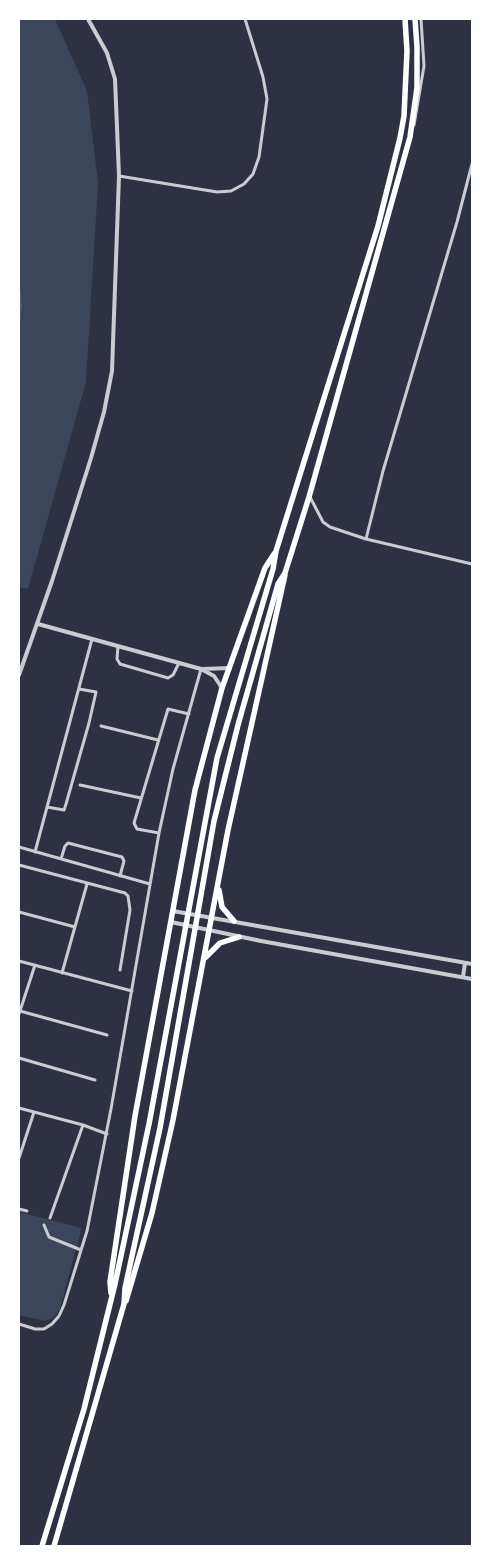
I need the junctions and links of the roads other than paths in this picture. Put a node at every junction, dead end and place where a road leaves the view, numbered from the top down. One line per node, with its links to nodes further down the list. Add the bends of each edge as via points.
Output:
1 (88, 19): 8 (street, via 107,53 115,79)
2 (245, 19): 8 (street, via 267,98 259,157 253,174 231,191 217,192)
3 (405, 19): 11 (highway, via 407,51 400,138 378,226)
4 (414, 19): 6 (highway, via 417,88)
5 (421, 19): 6 (street, via 424,66)
6 (410, 137): 9 (highway)
7 (472, 164): 10 (street)
8 (119, 176): 14 (street, via 112,371 91,458)
9 (309, 497): 10 (street, via 323,522); 13 (highway)
10 (366, 539): 12 (street)
11 (276, 551): 18 (highway, via 265,568); 70 (highway, via 217,758 149,1124)
12 (472, 564)
13 (286, 573): 37 (highway); 71 (highway, via 278,584 214,821 160,1128)
14 (38, 624): 15 (street); 20 (street)
15 (92, 639): 16 (street); 22 (street)
16 (118, 646): 17 (street); 17 (street, via 120,664 168,678)
17 (179, 663): 19 (street)
18 (230, 668): 19 (street); 21 (highway)
19 (201, 669): 21 (street, via 214,676); 23 (street)
20 (19, 675)
21 (222, 688): 38 (highway, via 195,790)
22 (79, 689): 28 (street); 28 (street, via 96,692 89,723 64,810)
23 (189, 714): 25 (street, via 168,710); 29 (street)
24 (101, 726): 25 (street)
25 (158, 740): 27 (street)
26 (80, 784): 27 (street)
27 (141, 798): 29 (street, via 134,823 137,829)
28 (47, 806): 31 (street)
29 (159, 833): 36 (street)
30 (19, 847): 31 (street)
31 (35, 852): 32 (street)
32 (61, 859): 34 (street); 34 (street, via 68,843 122,858)
33 (19, 866): 35 (street)
34 (120, 876): 36 (street)
35 (87, 884): 43 (street); 51 (street, via 125,893 130,899)
36 (150, 884): 55 (street)
37 (218, 885): 40 (highway); 41 (highway, via 222,907)
38 (173, 911): 40 (street); 42 (highway)
39 (19, 912): 43 (street)
40 (211, 917): 41 (street); 44 (highway)
41 (234, 921): 48 (street)
42 (171, 922): 44 (street); 70 (highway, via 135,1116)
43 (75, 927): 52 (street)
44 (210, 931): 45 (street); 46 (highway)
45 (239, 937): 46 (highway, via 220,943); 53 (street)
46 (205, 958): 71 (highway, via 152,1214)
47 (19, 961): 50 (street)
48 (465, 963): 49 (street); 53 (street)
49 (472, 964)
50 (34, 965): 52 (street); 56 (street)
51 (120, 970)
52 (62, 973): 55 (street)
53 (463, 977): 54 (street)
54 (472, 979)
55 (132, 991): 63 (street)
56 (19, 1012): 57 (street)
57 (107, 1036)
58 (19, 1058): 59 (street)
59 (95, 1080)
60 (19, 1108): 61 (street)
61 (34, 1112): 62 (street); 64 (street)
62 (83, 1125): 63 (street); 67 (street)
63 (107, 1134): 69 (street)
64 (19, 1158)
65 (19, 1209): 66 (street)
66 (27, 1211)
67 (50, 1218)
68 (44, 1225): 69 (street, via 49,1237)
69 (81, 1250): 72 (street, via 64,1305 52,1324 35,1330)
70 (111, 1293): 73 (highway, via 84,1409)
71 (124, 1304): 74 (highway)
72 (19, 1324)
73 (42, 1546)
74 (54, 1546)

